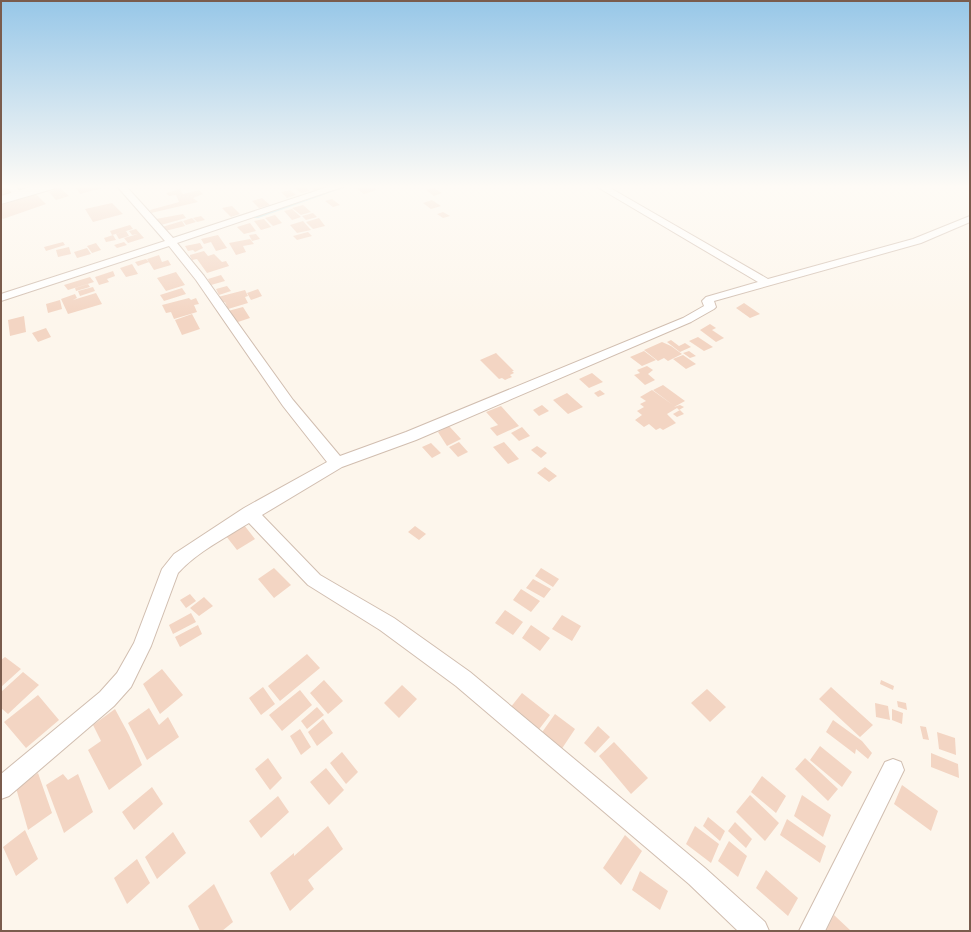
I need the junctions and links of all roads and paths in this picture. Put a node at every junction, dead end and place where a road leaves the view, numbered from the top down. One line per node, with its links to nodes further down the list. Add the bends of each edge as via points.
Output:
1 (160, 228): 6 (street)
2 (220, 228): 6 (street)
3 (223, 228): 6 (street)
4 (672, 228): 7 (street)
5 (947, 228): 7 (street, via 917,241)
6 (172, 245): 8 (street); 9 (street); 10 (street, via 200,278 288,403)
7 (766, 282): 10 (street, via 710,299 710,307 687,320 411,436)
8 (28, 296)
9 (1, 298)
10 (337, 463): 11 (street)
11 (250, 513): 13 (street, via 195,548 171,569 142,646 124,680 107,699); 14 (street, via 314,580 387,624 463,679 697,876)
12 (893, 770): 15 (street)
13 (1, 788)
14 (756, 931)
15 (812, 931)

